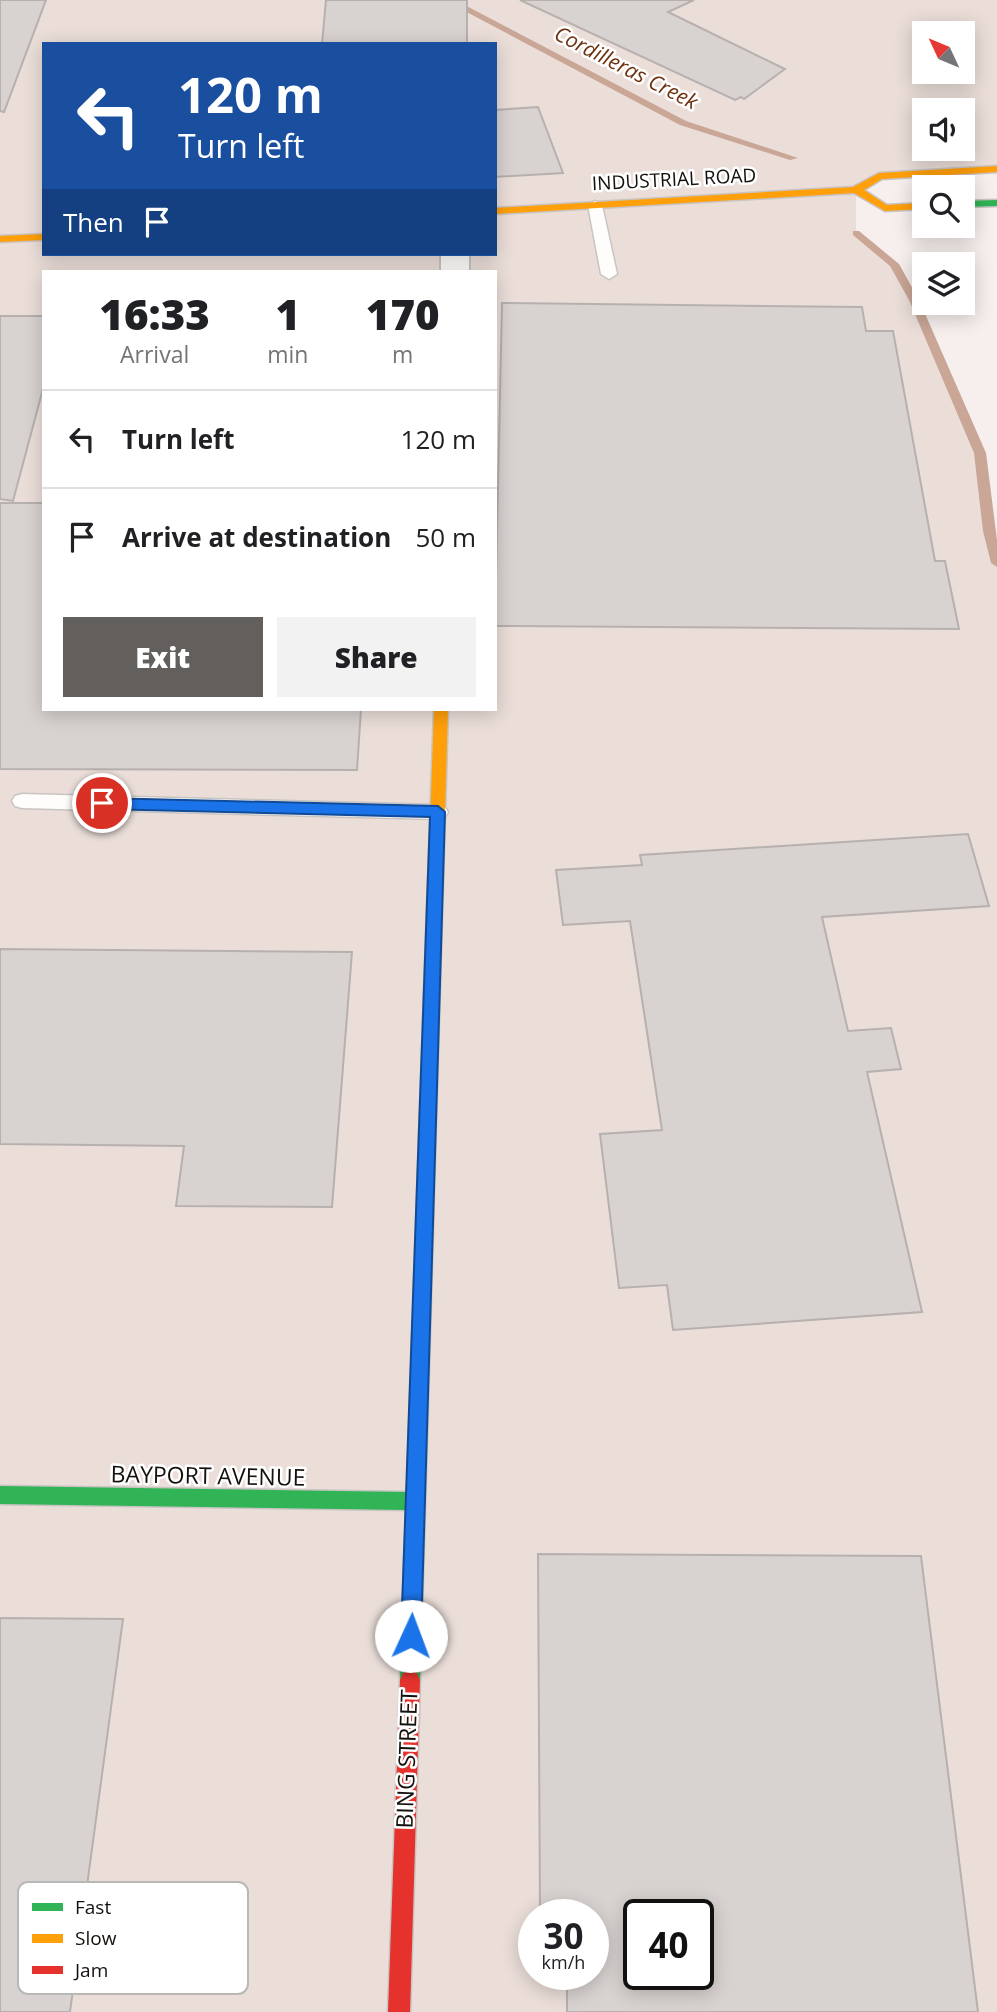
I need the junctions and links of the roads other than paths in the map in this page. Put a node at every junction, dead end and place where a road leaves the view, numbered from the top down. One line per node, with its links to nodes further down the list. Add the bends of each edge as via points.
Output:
1 (997, 169): 2 (street, INDUSTRIAL ROAD, via 879,176)
2 (856, 190): 5 (street, INDUSTRIAL ROAD); 6 (street, via 885,208)
3 (997, 203): 4 (street)
4 (975, 204)
5 (595, 205): 7 (street, INDUSTRIAL ROAD); 10 (lane)
6 (912, 207)
7 (497, 211)
8 (42, 237): 9 (street)
9 (0, 239)
10 (609, 274)
11 (441, 711): 13 (street, BING STREET)
12 (22, 802): 13 (lane)
13 (438, 812): 15 (street, BING STREET)
14 (0, 1495): 15 (street, BAYPORT AVENUE)
15 (416, 1502): 16 (street, BING STREET)
16 (399, 2012)

